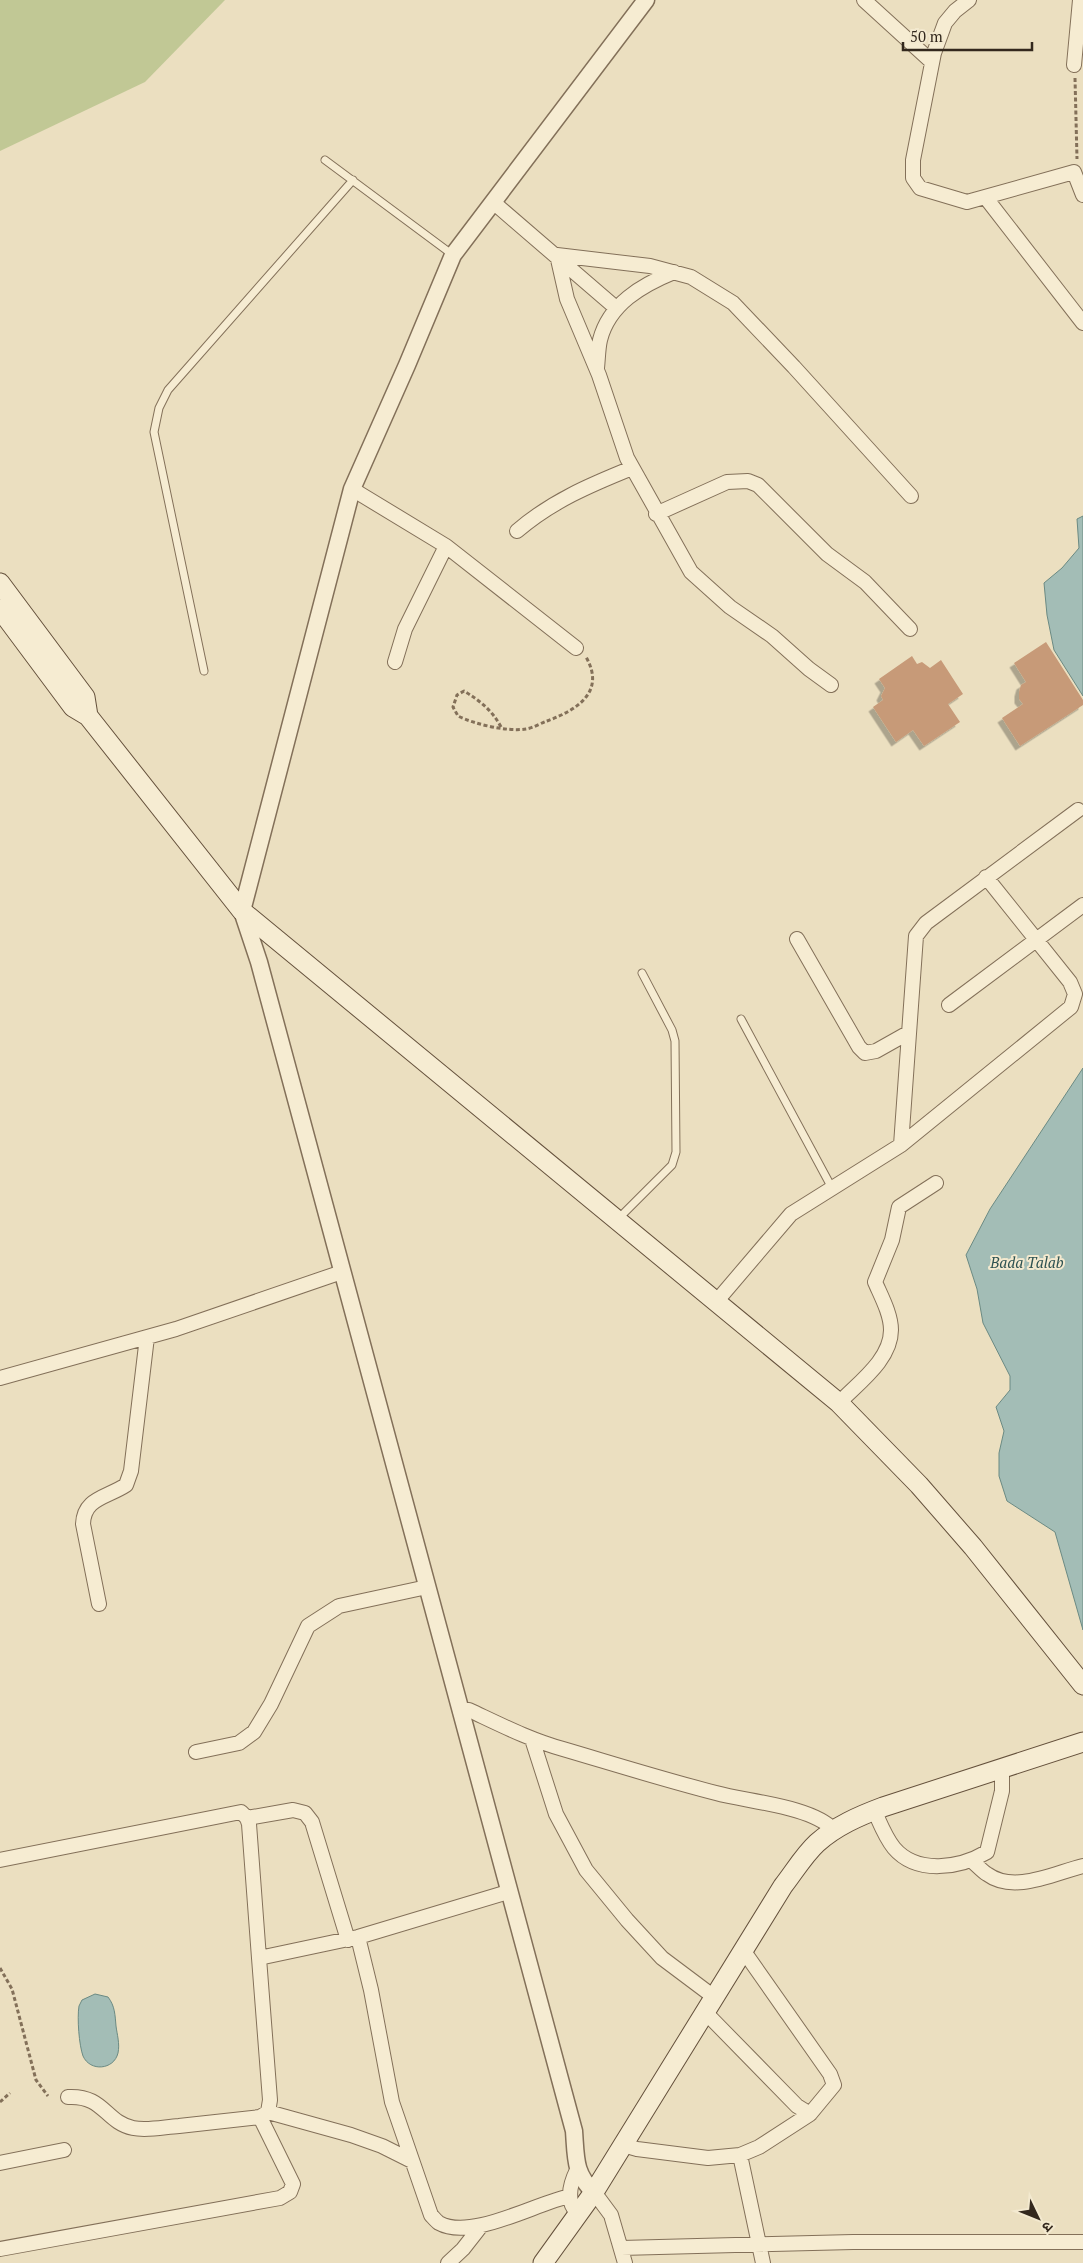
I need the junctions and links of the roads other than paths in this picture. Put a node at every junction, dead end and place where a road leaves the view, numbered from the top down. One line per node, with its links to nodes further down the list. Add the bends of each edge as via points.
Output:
1 (646, 0): 11 (street)
2 (864, 0): 5 (street)
3 (969, 0): 5 (street, via 945,23)
4 (1080, 0): 6 (street)
5 (932, 62): 10 (street, via 913,160 914,178 920,188 943,196 967,202)
6 (1074, 65)
7 (325, 160): 8 (lane)
8 (353, 180): 12 (lane); 29 (lane, via 168,390 159,408 154,432)
9 (1083, 195): 10 (street, via 1074,172)
10 (986, 198): 16 (street)
11 (493, 202): 12 (street); 13 (street)
12 (453, 255): 19 (street)
13 (557, 255): 14 (street); 15 (street); 17 (street, via 567,299)
14 (674, 272): 15 (street, via 639,288); 20 (street, via 692,277 733,303)
15 (616, 308): 17 (street, via 600,339)
16 (1083, 323)
17 (596, 368): 18 (street)
18 (632, 468): 21 (street); 22 (street, via 582,488 537,514)
19 (352, 489): 23 (street); 35 (street)
20 (911, 496)
21 (656, 514): 26 (street, via 726,482 758,485 827,554 865,582); 30 (street, via 691,572 730,607 772,636)
22 (517, 531)
23 (446, 546): 27 (street); 28 (street, via 405,629)
24 (0, 583): 31 (main road, via 85,697)
25 (0, 609): 31 (main road, via 72,707)
26 (910, 629)
27 (576, 648)
28 (395, 662)
29 (204, 670)
30 (831, 685)
31 (88, 716): 35 (main road)
32 (1078, 810): 33 (street)
33 (986, 877): 37 (street); 41 (street, via 926,923 916,936)
34 (1083, 905): 37 (street)
35 (242, 911): 45 (main road); 46 (street, via 259,962)
36 (797, 939): 41 (street, via 865,1053 876,1051)
37 (1036, 939): 39 (street); 42 (street, via 1070,982 1075,994 1071,1007)
38 (642, 973): 45 (lane, via 676,1042 676,1152 672,1165 663,1176)
39 (949, 1005)
40 (741, 1019): 44 (lane)
41 (908, 1033): 42 (street)
42 (901, 1145): 44 (street)
43 (936, 1183): 50 (street, via 899,1207 892,1240 875,1282 891,1329 888,1348)
44 (832, 1188): 47 (street, via 791,1214)
45 (617, 1220): 47 (main road)
46 (342, 1272): 48 (street); 51 (street)
47 (716, 1302): 50 (main road)
48 (147, 1337): 49 (street); 52 (street, via 131,1471 126,1485 92,1502 84,1512 83,1524)
49 (0, 1378)
50 (839, 1403): 53 (main road, via 920,1485)
51 (427, 1587): 54 (street); 57 (street, via 339,1606 315,1621 308,1626 254,1732 239,1743)
52 (99, 1604)
53 (1083, 1685)
54 (460, 1710): 55 (street, via 469,1710); 65 (street)
55 (532, 1739): 61 (street, via 716,1794 825,1820); 69 (street, via 556,1814 586,1870 662,1958)
56 (1083, 1742): 58 (main road)
57 (196, 1752)
58 (1002, 1768): 59 (main road); 63 (street, via 1002,1791 987,1852)
59 (874, 1810): 61 (main road); 63 (street, via 887,1839 912,1863 944,1867)
60 (247, 1818): 62 (street, via 241,1812); 66 (street, via 294,1810 306,1813); 68 (street)
61 (834, 1830): 67 (main road, via 816,1844 783,1886)
62 (0, 1860)
63 (972, 1861): 64 (street, via 988,1875 1008,1883 1024,1882)
64 (1083, 1866)
65 (508, 1892): 66 (street); 78 (street, via 574,2131)
66 (353, 1939): 68 (street); 76 (street, via 371,1990 392,2102)
67 (743, 1950): 69 (main road); 72 (street, via 830,2074 834,2085)
68 (259, 1958): 71 (street, via 270,2100)
69 (710, 2004): 72 (street, via 797,2106); 73 (main road)
70 (68, 2097): 71 (street, via 82,2096 92,2100 131,2128 150,2129)
71 (264, 2114): 76 (street, via 359,2138); 86 (street, via 293,2184 290,2192 280,2198)
72 (810, 2114): 75 (street, via 759,2147)
73 (623, 2144): 75 (street, via 637,2149 708,2158); 79 (main road)
74 (64, 2150): 77 (street)
75 (740, 2155): 84 (street)
76 (412, 2162): 82 (street, via 431,2215 439,2223 464,2228)
77 (0, 2163)
78 (577, 2170): 79 (street); 80 (street)
79 (594, 2192): 81 (main road); 85 (street, via 612,2215)
80 (570, 2196): 81 (street); 82 (street)
81 (578, 2214): 88 (main road)
82 (481, 2226): 87 (street)
83 (1083, 2242): 84 (street)
84 (758, 2244): 85 (street); 90 (street)
85 (621, 2248): 89 (street)
86 (0, 2249)
87 (448, 2263)
88 (544, 2263)
89 (626, 2263)
90 (764, 2263)

